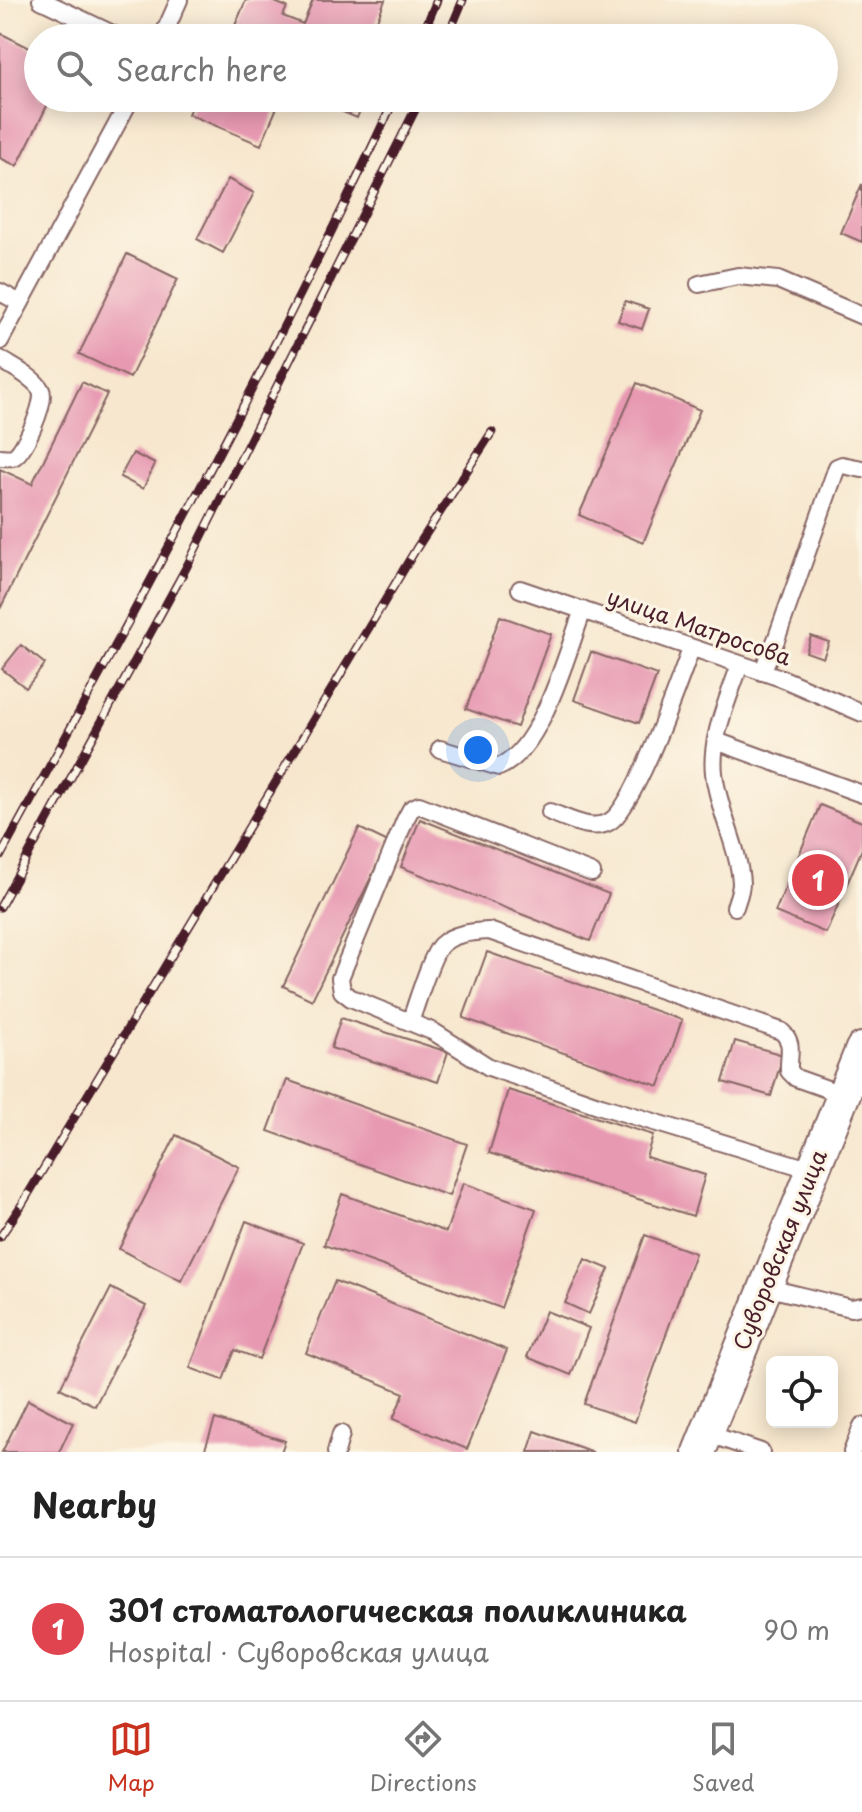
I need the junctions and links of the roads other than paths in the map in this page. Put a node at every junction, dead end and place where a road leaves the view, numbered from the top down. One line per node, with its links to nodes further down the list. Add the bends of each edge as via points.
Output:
1 (41, 0): 3 (lane)
2 (179, 0): 4 (lane)
3 (92, 24)
4 (168, 24)
5 (123, 112): 8 (lane)
6 (699, 284): 9 (lane, via 738,276 778,280)
7 (0, 292): 8 (lane)
8 (20, 303): 10 (lane)
9 (862, 316)
10 (0, 341)
11 (0, 359): 12 (lane, via 34,381 44,402 21,451)
12 (0, 457)
13 (862, 469): 18 (lane, via 837,467)
14 (520, 589): 15 (lane, улица Матросова)
15 (583, 610): 16 (lane, улица Матросова); 21 (lane, via 545,713 514,759 499,767)
16 (691, 649): 17 (lane, улица Матросова); 23 (lane, via 629,798 610,822 593,827)
17 (740, 664): 18 (lane, улица Матросова); 20 (lane)
18 (762, 672): 19 (lane, улица Матросова)
19 (862, 713)
20 (716, 741): 22 (lane); 25 (lane, via 713,770 719,805 741,885)
21 (440, 749)
22 (862, 794)
23 (550, 812)
24 (592, 873): 26 (lane, via 419,805 411,809 340,978 342,991 351,998)
25 (735, 907)
26 (410, 1022): 28 (lane, via 438,947 450,938 489,931 781,1031 791,1045 789,1071); 29 (lane, via 489,1067)
27 (862, 1049): 28 (street, Суворовская улица)
28 (844, 1095): 29 (street, Суворовская улица)
29 (812, 1170): 30 (street, Суворовская улица)
30 (765, 1287): 31 (lane, via 851,1308); 34 (street, Суворовская улица)
31 (862, 1306)
32 (862, 1426): 37 (lane)
33 (341, 1434): 35 (lane)
34 (703, 1442): 36 (lane)
35 (336, 1452)
36 (761, 1452)
37 (852, 1452)

